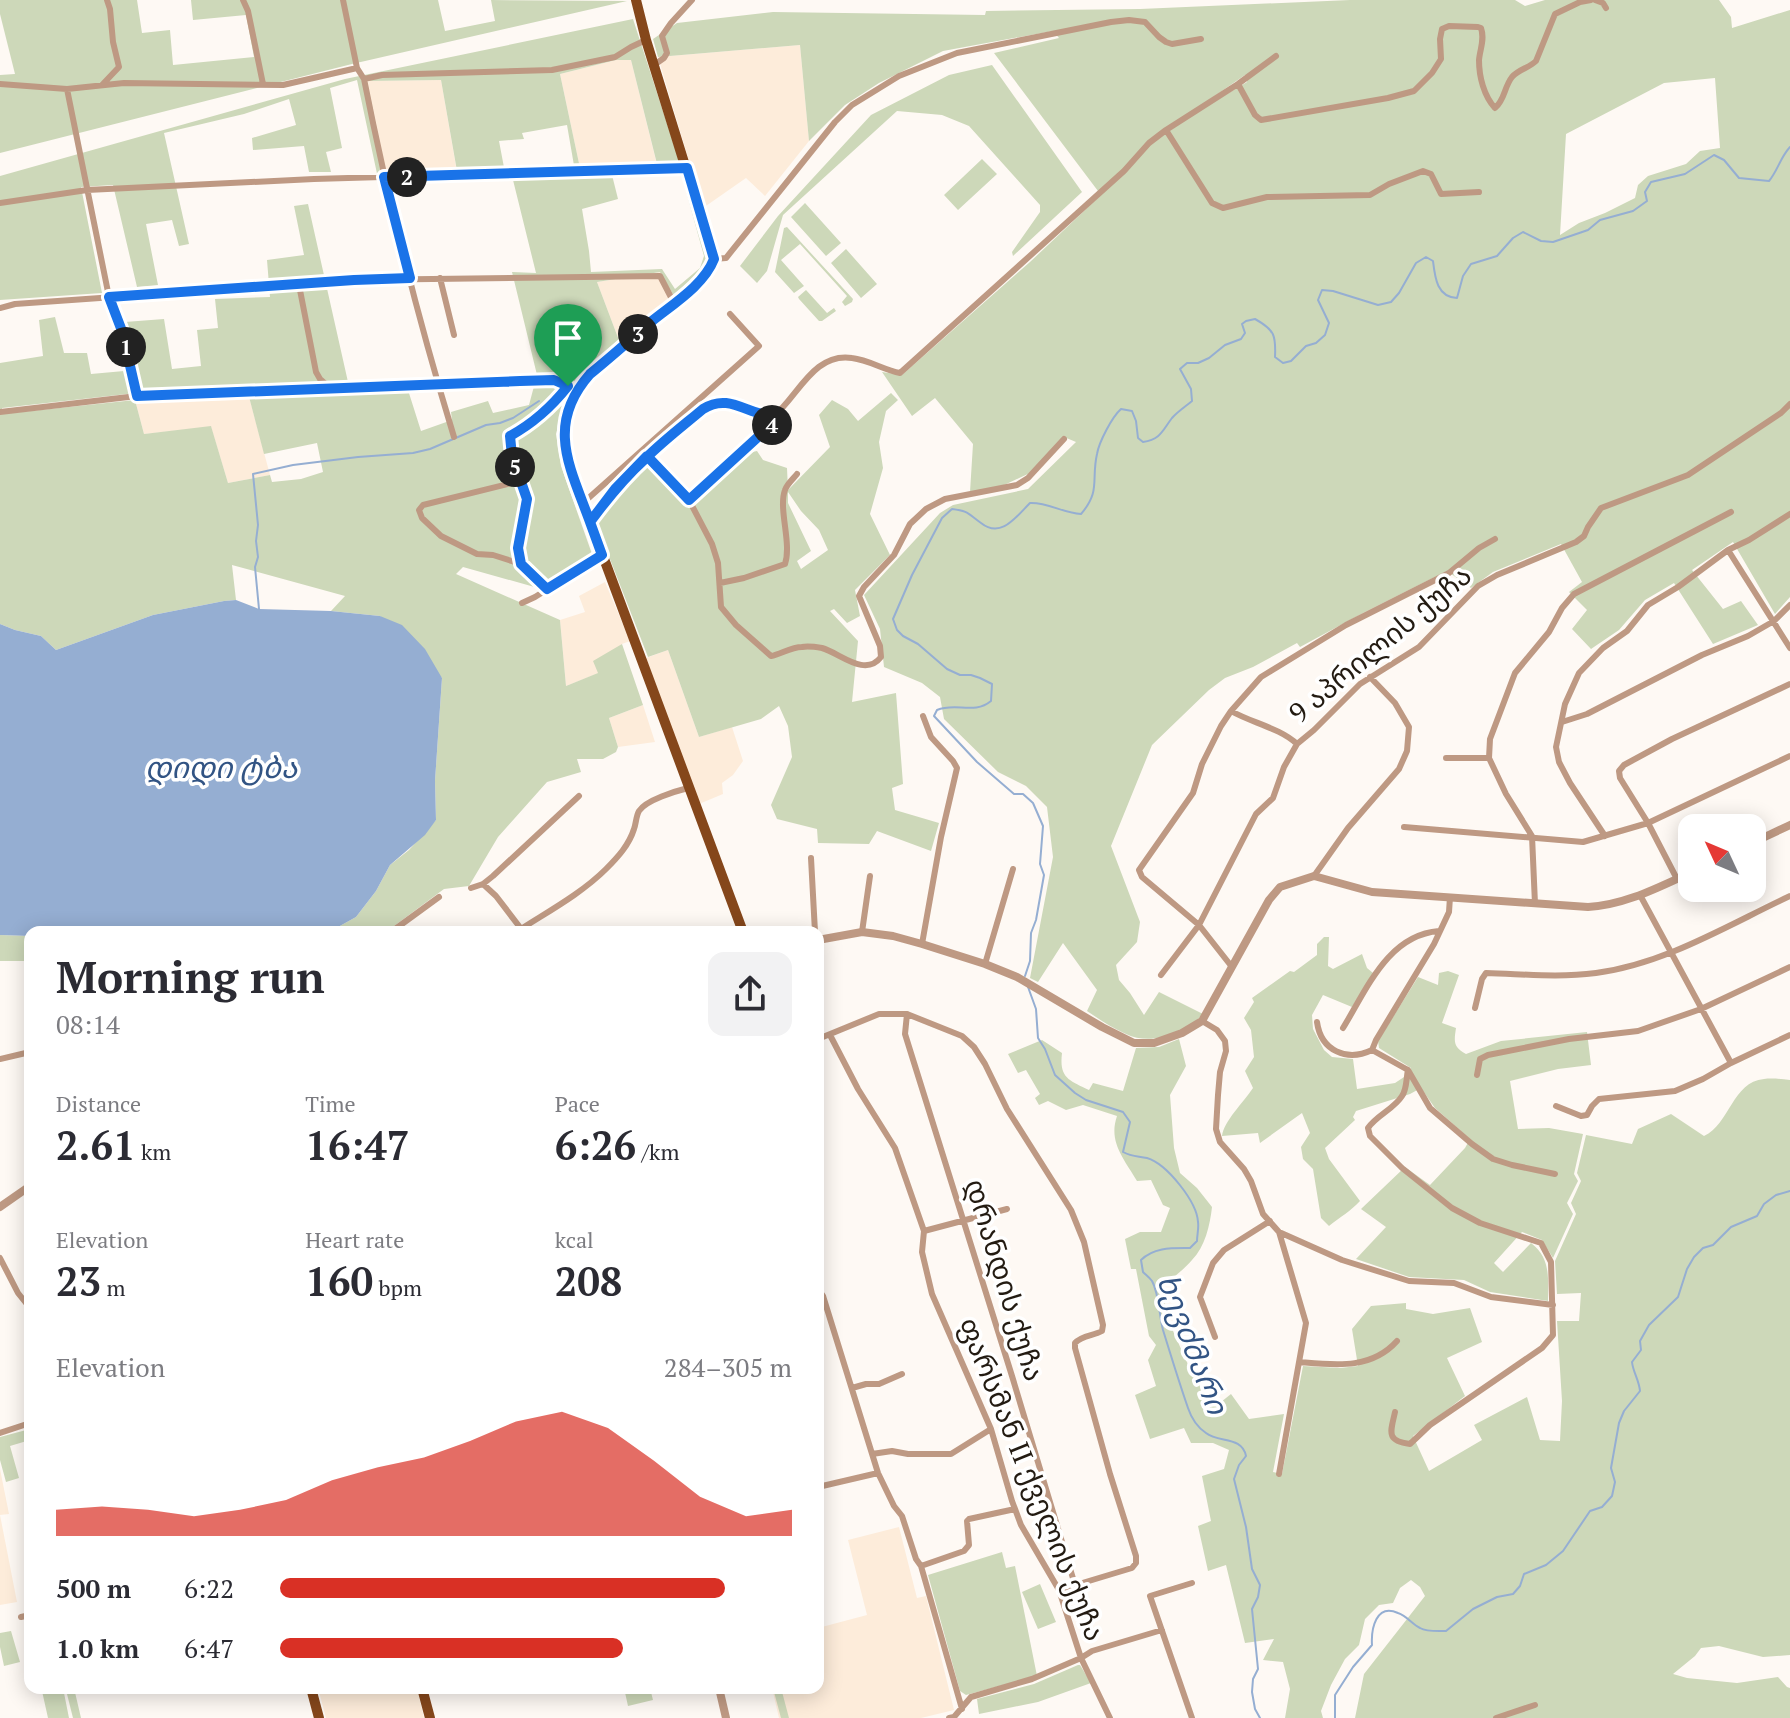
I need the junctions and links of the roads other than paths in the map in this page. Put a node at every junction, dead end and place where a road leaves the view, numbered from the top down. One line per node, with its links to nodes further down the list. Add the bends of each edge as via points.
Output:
1 (107, 0): 17 (street, via 119,67)
2 (243, 0): 15 (street)
3 (343, 0): 12 (street)
4 (636, 0): 9 (main road)
5 (692, 0): 11 (street, via 662,36 667,53)
6 (1593, 0): 7 (street); 16 (street, via 1555,14 1536,61 1509,80 1495,108 1480,74 1483,34 1478,27 1442,29 1441,59 1432,73 1414,91 1388,98 1261,120)
7 (1606, 8)
8 (1201, 39): 25 (street, via 1172,44 1145,22 1111,22 957,53 899,76 852,105 726,258)
9 (646, 40): 11 (main road); 13 (street, via 615,57 552,70)
10 (1276, 56): 16 (street)
11 (654, 65): 20 (main road)
12 (357, 68): 13 (street); 15 (street, via 283,85)
13 (364, 79): 21 (street)
14 (0, 84): 18 (street)
15 (263, 84): 17 (street)
16 (1238, 84): 19 (street)
17 (102, 85): 18 (street)
18 (67, 89): 22 (street)
19 (1166, 130): 23 (street, via 1212,203 1223,208 1267,197 1370,195 1423,171 1431,174 1441,194); 40 (street, via 900,373 849,357 827,361)
20 (687, 168): 21 (street); 25 (main road)
21 (384, 177): 22 (street); 26 (street)
22 (87, 190): 24 (street); 29 (street)
23 (1479, 192)
24 (0, 203)
25 (714, 259): 30 (main road, via 706,274)
26 (410, 278): 27 (street); 28 (street); 34 (street)
27 (440, 278): 30 (street, via 660,276); 33 (street)
28 (299, 285): 29 (street); 35 (street, via 316,372)
29 (109, 297): 31 (street); 37 (street)
30 (674, 303): 36 (main road)
31 (0, 308)
32 (730, 314): 47 (street, via 759,346)
33 (454, 335)
34 (437, 383): 35 (street); 36 (street, via 554,380); 41 (street)
35 (329, 387): 37 (street)
36 (573, 387): 45 (street, via 510,436); 47 (main road, via 565,454)
37 (137, 396): 39 (street)
38 (1790, 404): 61 (street, 9 აპრილის ქუჩა, via 1688,475 1601,508 1576,542 1478,586 1419,647)
39 (0, 412)
40 (774, 416): 43 (street, via 728,402 711,404); 46 (street, via 766,431)
41 (454, 437)
42 (1064, 439): 55 (street, via 1017,485 945,499 910,524 894,555 859,596 880,646 876,663 856,664 821,648 800,646 771,656 721,607)
43 (647, 456): 46 (street); 50 (street)
44 (797, 474): 55 (street, via 785,489 785,564)
45 (520, 481): 54 (street, via 527,499 518,548); 54 (street, via 419,510 441,536 477,554)
46 (689, 500): 55 (street, via 712,544)
47 (583, 503): 50 (main road)
48 (1731, 512): 69 (street, via 1574,594 1515,673 1490,739)
49 (1790, 514): 52 (street)
50 (590, 522): 53 (main road)
51 (1495, 539): 63 (street, via 1449,573 1346,625 1261,677)
52 (1728, 550): 59 (street); 65 (street, via 1648,605 1627,631 1603,648 1579,673)
53 (602, 555): 56 (street); 70 (main road)
54 (521, 564): 56 (street)
55 (720, 583)
56 (547, 589): 57 (street)
57 (522, 603)
58 (1790, 605): 59 (street)
59 (1774, 621): 60 (street); 65 (street)
60 (1790, 648)
61 (1370, 677): 66 (street, 9 აპრილის ქუჩა); 81 (street, via 1409,727 1407,751 1399,769)
62 (1790, 684): 72 (street, via 1624,765 1620,778)
63 (1231, 711): 66 (street); 90 (street, via 1202,764 1193,793 1139,870)
64 (923, 716): 99 (street, via 931,737 957,768)
65 (1562, 722): 76 (street, via 1556,747 1559,762)
66 (1297, 744): 90 (street, 9 აპრილის ქუჩა, via 1273,798 1256,814)
67 (1790, 756): 72 (street)
68 (1446, 758): 69 (street)
69 (1489, 758): 75 (street)
70 (688, 788): 93 (street, via 647,804 638,812 629,844 604,871); 94 (main road)
71 (579, 796): 83 (street)
72 (1648, 823): 76 (street); 82 (street)
73 (1790, 825): 77 (street)
74 (1404, 827): 75 (street)
75 (1532, 836): 76 (street, via 1583,842); 89 (street)
76 (1605, 836)
77 (1766, 836)
78 (811, 858): 95 (street)
79 (1013, 869): 101 (street)
80 (870, 876): 97 (street)
81 (1314, 876): 88 (street, via 1372,892); 102 (street, via 1280,887)
82 (1677, 879): 85 (street)
83 (483, 884): 84 (street); 92 (street)
84 (471, 888)
85 (1640, 895): 89 (street, via 1605,906); 100 (street)
86 (1790, 896): 100 (street)
87 (439, 897): 91 (street)
88 (1450, 897): 89 (street); 96 (street)
89 (1535, 904)
90 (1199, 925): 102 (street); 104 (street, 9 აპრილის ქუჩა)
91 (399, 926)
92 (518, 926)
93 (529, 926)
94 (741, 926)
95 (815, 926)
96 (1439, 931): 110 (street, via 1406,941 1386,958); 114 (street)
97 (862, 932): 98 (street); 99 (street)
98 (824, 939)
99 (922, 944): 101 (street)
100 (1672, 952): 105 (street, via 1575,975 1486,973); 106 (street)
101 (985, 964): 108 (street, via 1134,1043 1167,1039)
102 (1232, 967): 108 (street)
103 (1790, 967): 106 (street)
104 (1161, 975)
105 (1475, 1008)
106 (1701, 1009): 117 (street); 119 (street, via 1638,1031 1488,1055 1480,1059)
107 (907, 1014): 111 (street, via 879,1014); 125 (street, დრანდის ქუჩა, via 905,1034); 149 (street, via 962,1036 974,1047 1084,1242 1103,1325 1099,1333 1079,1339 1075,1348 1136,1563)
108 (1202, 1021): 126 (street, via 1225,1041 1216,1129 1220,1142 1244,1169)
109 (1317, 1022): 114 (street, via 1319,1034 1335,1051)
110 (1343, 1028)
111 (830, 1035): 113 (street); 127 (street, ფარსმან II ქველის ქუჩა, via 895,1148)
112 (1790, 1035): 117 (street)
113 (824, 1037)
114 (1372, 1050): 118 (street)
115 (24, 1053): 116 (street)
116 (0, 1059)
117 (1731, 1063): 120 (street, via 1675,1091 1599,1099 1587,1115)
118 (1408, 1070): 121 (street, via 1430,1108 1493,1159); 132 (street, via 1401,1099 1374,1120 1370,1136 1452,1208 1541,1243 1551,1262)
119 (1477, 1075)
120 (1556, 1106)
121 (1555, 1174)
122 (24, 1190): 123 (street)
123 (0, 1207)
124 (1007, 1209): 125 (street)
125 (964, 1221): 127 (street); 149 (street, დრანდის ქუჩა)
126 (1270, 1221): 128 (street); 133 (street, via 1213,1263 1200,1297)
127 (924, 1231): 140 (street, ფარსმან II ქველის ქუჩა, via 922,1252 932,1294)
128 (1279, 1232): 132 (street, via 1409,1281 1454,1283 1491,1297); 135 (street, via 1306,1323)
129 (0, 1258): 131 (street)
130 (824, 1299): 137 (street)
131 (24, 1300)
132 (1553, 1305): 138 (street, via 1553,1335 1542,1348 1410,1444 1392,1438)
133 (1215, 1337)
134 (1397, 1341): 135 (street, via 1386,1353 1357,1363)
135 (1299, 1362): 144 (street)
136 (902, 1374): 137 (street)
137 (852, 1388): 142 (street)
138 (1395, 1412)
139 (24, 1425): 141 (street)
140 (991, 1429): 142 (street, via 951,1454); 146 (street, ფარსმან II ქველის ქუჩა)
141 (0, 1433)
142 (872, 1454): 143 (street)
143 (878, 1473): 145 (street); 147 (street)
144 (1279, 1474)
145 (824, 1486)
146 (1015, 1509): 147 (street, via 969,1519 968,1548); 150 (street, ფარსმან II ქველის ქუჩა)
147 (921, 1566): 159 (street)
148 (1192, 1583): 153 (street, via 1150,1596)
149 (1075, 1585): 150 (street)
150 (1059, 1590): 154 (street, ფარსმან II ქველის ქუჩა)
151 (24, 1616): 152 (street)
152 (21, 1617)
153 (1162, 1630): 154 (street); 165 (street)
154 (1081, 1658): 159 (street, via 971,1697); 164 (street, ფარსმან II ქველის ქუჩა)
155 (313, 1694): 160 (main road)
156 (424, 1694): 161 (main road)
157 (720, 1694): 162 (street)
158 (1535, 1705): 166 (street)
159 (962, 1709): 163 (street)
160 (319, 1718)
161 (430, 1718)
162 (726, 1718)
163 (949, 1718)
164 (1110, 1718)
165 (1192, 1718)
166 (1496, 1718)

